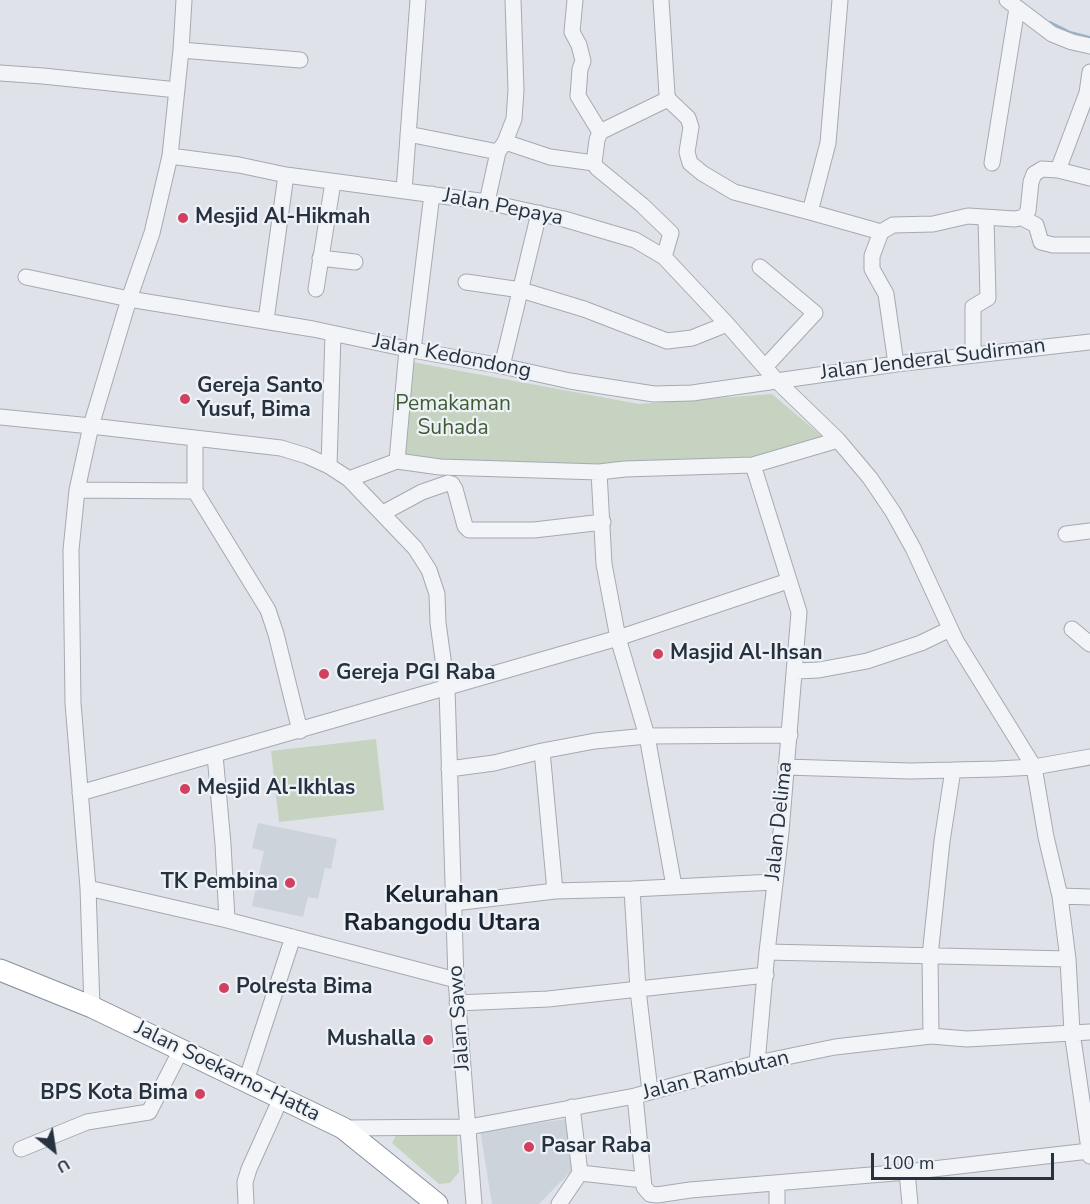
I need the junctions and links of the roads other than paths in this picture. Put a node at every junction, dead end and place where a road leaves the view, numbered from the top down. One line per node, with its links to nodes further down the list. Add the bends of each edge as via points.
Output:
1 (184, 0): 9 (street)
2 (418, 0): 16 (street)
3 (513, 0): 17 (street, via 514,119)
4 (575, 0): 15 (street, via 572,32 583,61 578,96)
5 (661, 0): 14 (street)
6 (840, 0): 28 (street, via 828,143)
7 (1012, 4): 8 (street, via 1052,34); 20 (street)
8 (1090, 46)
9 (182, 50): 10 (street); 13 (street)
10 (300, 60)
11 (1090, 72): 21 (street, via 1087,93)
12 (0, 73): 13 (street)
13 (177, 90): 18 (street)
14 (668, 99): 15 (street); 28 (street, via 688,118 691,127 687,152 695,168 734,192)
15 (600, 132): 19 (street)
16 (408, 134): 17 (street); 25 (street)
17 (502, 147): 19 (street); 27 (street)
18 (170, 156): 22 (street, Jalan Pepaya); 42 (street, via 152,233)
19 (594, 163): 34 (street, via 671,233)
20 (992, 163)
21 (1058, 170): 23 (street); 31 (street, via 1042,169 1034,174 1028,211)
22 (286, 175): 24 (street, Jalan Pepaya); 43 (street)
23 (1090, 178)
24 (333, 182): 25 (street, Jalan Pepaya); 35 (street)
25 (405, 191): 26 (street, Jalan Pepaya)
26 (432, 194): 27 (street, Jalan Pepaya); 47 (street)
27 (487, 202): 29 (street, Jalan Pepaya)
28 (810, 212): 32 (street)
29 (539, 213): 34 (street, Jalan Pepaya, via 635,240); 41 (street)
30 (986, 218): 31 (street); 32 (street, via 968,216 933,224 893,225); 48 (street, via 988,298 973,307)
31 (1022, 218): 33 (street, via 1036,225 1041,242)
32 (881, 232): 49 (street, via 872,256 872,269 886,294)
33 (1090, 244)
34 (664, 257): 44 (street, Jalan Pepaya)
35 (320, 258): 36 (street); 40 (street)
36 (355, 262)
37 (760, 267): 51 (street, via 814,313)
38 (26, 277): 42 (street, Jalan Kedondong)
39 (466, 282): 41 (street)
40 (316, 289)
41 (521, 290): 44 (street, via 667,341 692,338); 50 (street)
42 (129, 298): 43 (street, Jalan Kedondong); 54 (street)
43 (266, 320): 45 (street, Jalan Kedondong)
44 (727, 324): 51 (street, Jalan Pepaya)
45 (333, 334): 47 (street, Jalan Kedondong); 59 (street)
46 (1090, 342): 48 (street, Jalan Jenderal Sudirman)
47 (410, 350): 50 (street, Jalan Kedondong); 57 (street)
48 (973, 355): 49 (street, Jalan Jenderal Sudirman)
49 (896, 364): 52 (street, Jalan Jenderal Sudirman)
50 (502, 366): 52 (street, Jalan Kedondong, via 570,381 671,394)
51 (765, 367): 52 (street, Jalan Pepaya)
52 (776, 380): 56 (street, Jalan Pepaya)
53 (0, 417): 54 (street, Jalan Sawo)
54 (91, 426): 55 (street, Jalan Sawo); 62 (street)
55 (195, 438): 59 (street, Jalan Sawo, via 281,448); 63 (street)
56 (838, 440): 58 (street); 69 (street, Jalan Pepaya, via 870,478 914,548)
57 (397, 461): 60 (street, via 440,467); 61 (street)
58 (753, 465): 60 (street); 68 (street, Jalan Delima)
59 (329, 466): 61 (street, Jalan Sawo)
60 (599, 472): 65 (street)
61 (350, 479): 64 (street, Jalan Sawo)
62 (77, 490): 63 (street); 85 (street, via 71,550 73,703)
63 (195, 491): 75 (street, via 268,610)
64 (383, 513): 65 (street, via 448,483 455,489 469,530 534,530); 74 (street, Jalan Sawo, via 429,570 437,594)
65 (603, 522): 71 (street, via 604,564)
66 (1090, 531): 67 (street)
67 (1066, 534)
68 (788, 581): 71 (street); 73 (street, Jalan Delima, via 799,612)
69 (950, 629): 73 (street, via 867,661); 82 (street, Jalan Pepaya)
70 (1071, 629): 72 (street)
71 (618, 638): 74 (street); 77 (street)
72 (1090, 644)
73 (796, 671): 76 (street, Jalan Delima)
74 (447, 688): 75 (street); 83 (street, Jalan Sawo)
75 (300, 731): 79 (street)
76 (790, 735): 77 (street); 81 (street, Jalan Delima)
77 (646, 736): 78 (street); 87 (street)
78 (542, 751): 83 (street); 90 (street)
79 (215, 755): 85 (street); 94 (street)
80 (1090, 757): 82 (street)
81 (786, 767): 84 (street); 86 (street, Jalan Delima)
82 (1034, 767): 84 (street); 91 (street)
83 (449, 769): 93 (street, Jalan Sawo)
84 (953, 770): 97 (street)
85 (80, 793): 88 (street)
86 (774, 882): 87 (street); 96 (street, Jalan Delima)
87 (674, 886): 89 (street)
88 (88, 888): 94 (street); 104 (street)
89 (632, 889): 90 (street); 102 (street)
90 (555, 891): 93 (street)
91 (1060, 896): 92 (street); 98 (street)
92 (1090, 897)
93 (454, 903): 101 (street, Jalan Sawo)
94 (227, 920): 95 (street)
95 (293, 938): 101 (street); 110 (street)
96 (767, 952): 97 (street); 100 (street, Jalan Delima)
97 (930, 956): 98 (street); 107 (street)
98 (1068, 959): 105 (street)
99 (0, 970): 104 (highway, Jalan Soekarno-Hatta)
100 (766, 975): 102 (street); 109 (street, Jalan Delima)
101 (456, 980): 103 (street, Jalan Sawo)
102 (638, 990): 103 (street); 111 (street)
103 (457, 1004): 114 (street, Jalan Sawo)
104 (92, 1007): 108 (highway, Jalan Soekarno-Hatta)
105 (1072, 1032): 106 (street, Jalan Rambutan); 107 (street, Jalan Rambutan, via 967,1039); 117 (street)
106 (1090, 1032)
107 (931, 1036): 109 (street, Jalan Rambutan, via 835,1047)
108 (181, 1050): 110 (highway, Jalan Soekarno-Hatta); 116 (street, via 149,1112 87,1122)
109 (758, 1063): 111 (street, Jalan Rambutan)
110 (246, 1081): 112 (highway, Jalan Soekarno-Hatta)
111 (643, 1093): 113 (street, Jalan Rambutan); 121 (street)
112 (281, 1098): 115 (highway, Jalan Soekarno-Hatta); 124 (street, via 249,1169)
113 (572, 1107): 114 (street, Jalan Rambutan); 120 (street)
114 (469, 1127): 115 (street, Jalan Rambutan); 126 (street, Jalan Sawo)
115 (343, 1128): 125 (highway, Jalan Soekarno-Hatta)
116 (21, 1149)
117 (1089, 1151): 118 (street); 119 (street)
118 (1090, 1156)
119 (907, 1172): 122 (street); 129 (street)
120 (580, 1173): 121 (street); 127 (street)
121 (643, 1179): 123 (street, via 652,1195)
122 (777, 1184): 123 (street); 128 (street)
123 (690, 1197)
124 (246, 1204)
125 (437, 1204)
126 (474, 1204)
127 (559, 1204)
128 (777, 1204)
129 (910, 1204)

